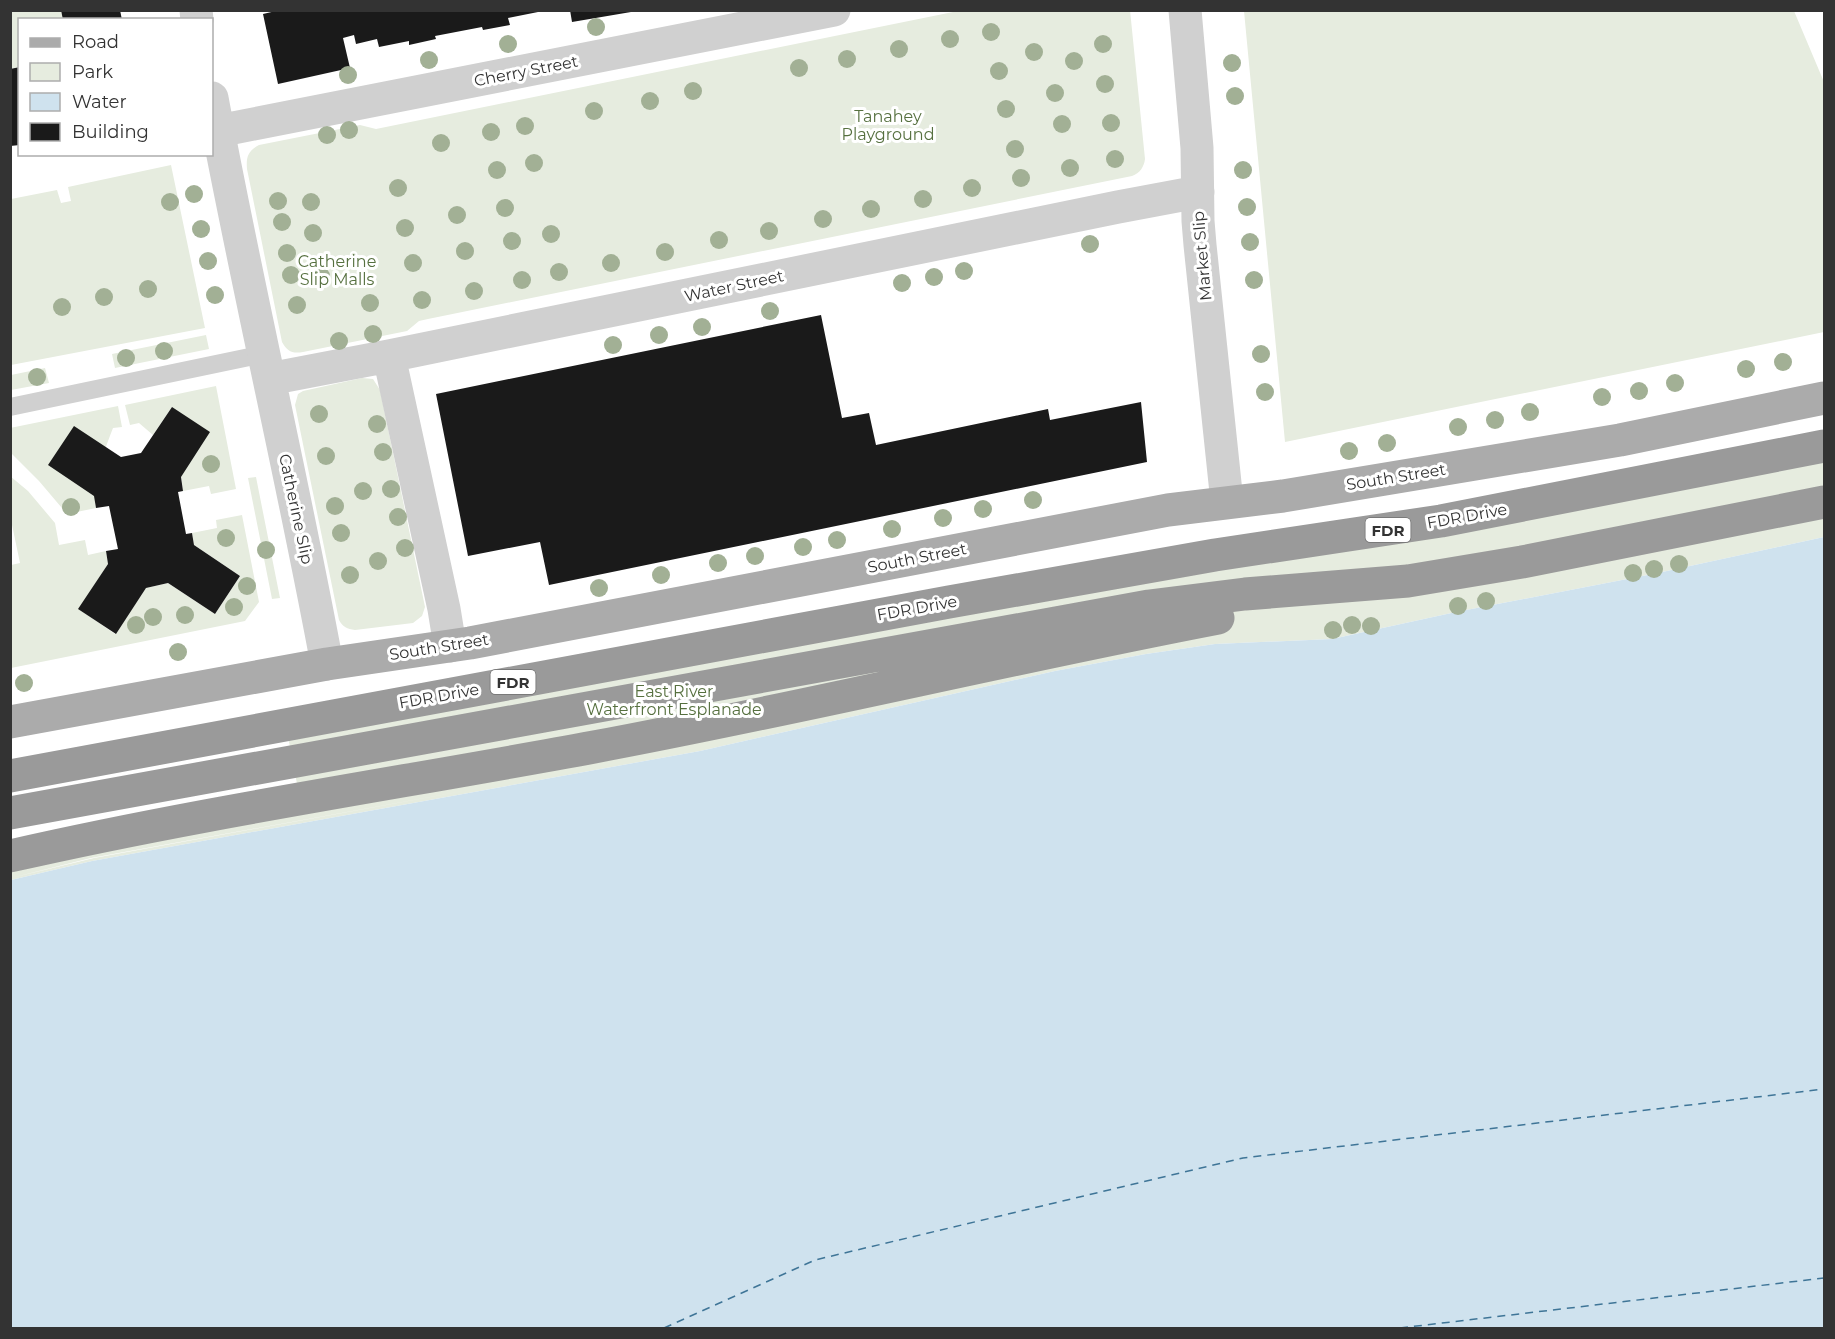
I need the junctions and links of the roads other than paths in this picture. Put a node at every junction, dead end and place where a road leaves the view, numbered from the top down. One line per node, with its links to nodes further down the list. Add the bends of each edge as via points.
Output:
1 (834, 10): 4 (street, Cherry Street)
2 (1185, 10): 5 (street, Market Slip)
3 (213, 104): 4 (street, Catherine Slip)
4 (218, 131): 7 (street, Catherine Slip)
5 (1198, 192): 6 (street, Water Street); 11 (street, Market Slip)
6 (389, 356): 7 (street, Water Street); 14 (street)
7 (267, 367): 9 (lane); 15 (street, Catherine Slip)
8 (1824, 398): 11 (main road, South Street, via 1620,440)
9 (10, 407)
10 (1824, 446): 17 (highway, FDR Drive / FDR, via 1441,521 1215,555 961,600)
11 (1227, 502): 14 (main road, South Street)
12 (1824, 502): 13 (highway, FDR)
13 (1408, 581): 18 (highway, FDR, via 1149,606); 19 (highway, via 1102,640 659,734)
14 (450, 646): 15 (main road, South Street)
15 (327, 664): 16 (main road, South Street)
16 (10, 722)
17 (10, 776)
18 (10, 813)
19 (10, 856)

